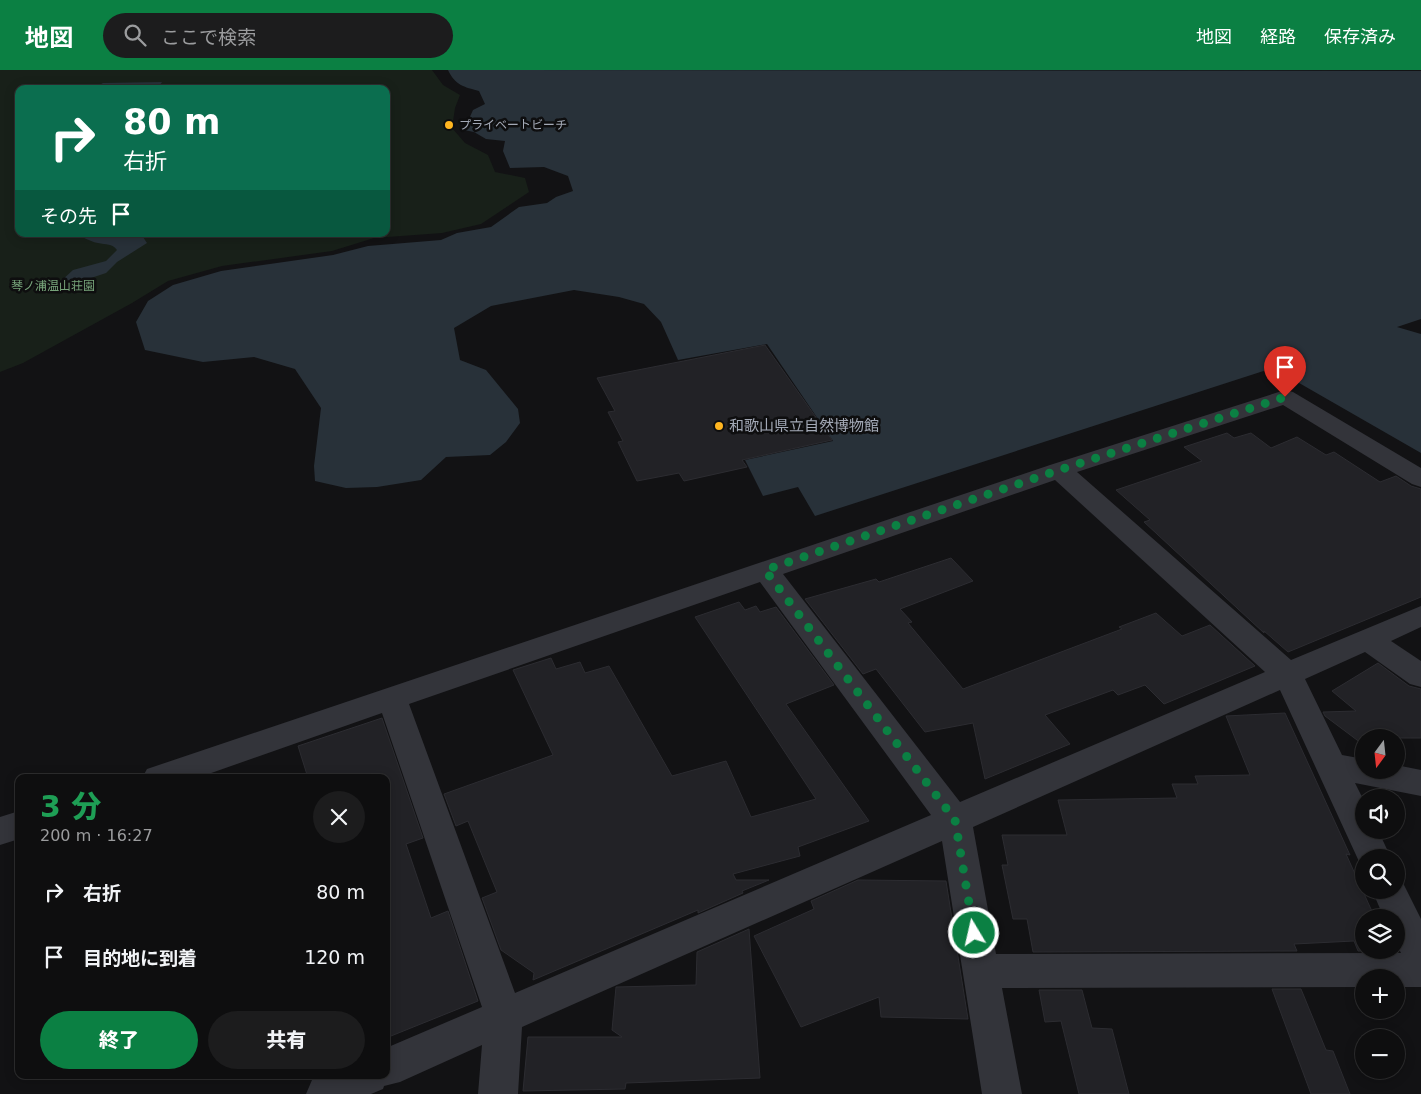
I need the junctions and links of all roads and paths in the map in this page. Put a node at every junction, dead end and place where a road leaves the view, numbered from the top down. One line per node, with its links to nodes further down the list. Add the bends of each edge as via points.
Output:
1 (1059, 470): 2 (street, via 1285,397); 3 (street); 6 (street)
2 (1421, 479)
3 (765, 570): 8 (street); 12 (street)
4 (1421, 616): 5 (street)
5 (1368, 640): 6 (street); 7 (street)
6 (1288, 674): 9 (street); 12 (street)
7 (1421, 676)
8 (392, 698): 10 (street); 20 (street)
9 (1331, 766): 11 (street); 15 (street)
10 (170, 774)
11 (1421, 783)
12 (955, 820): 18 (street); 20 (street)
13 (15, 826): 14 (street)
14 (0, 832)
15 (1370, 849)
16 (1394, 899): 17 (street)
17 (1421, 957)
18 (980, 970): 19 (street); 25 (street)
19 (1421, 970)
20 (504, 1015): 21 (street); 24 (street)
21 (390, 1066)
22 (360, 1079): 23 (street)
23 (326, 1094)
24 (498, 1094)
25 (1002, 1094)

